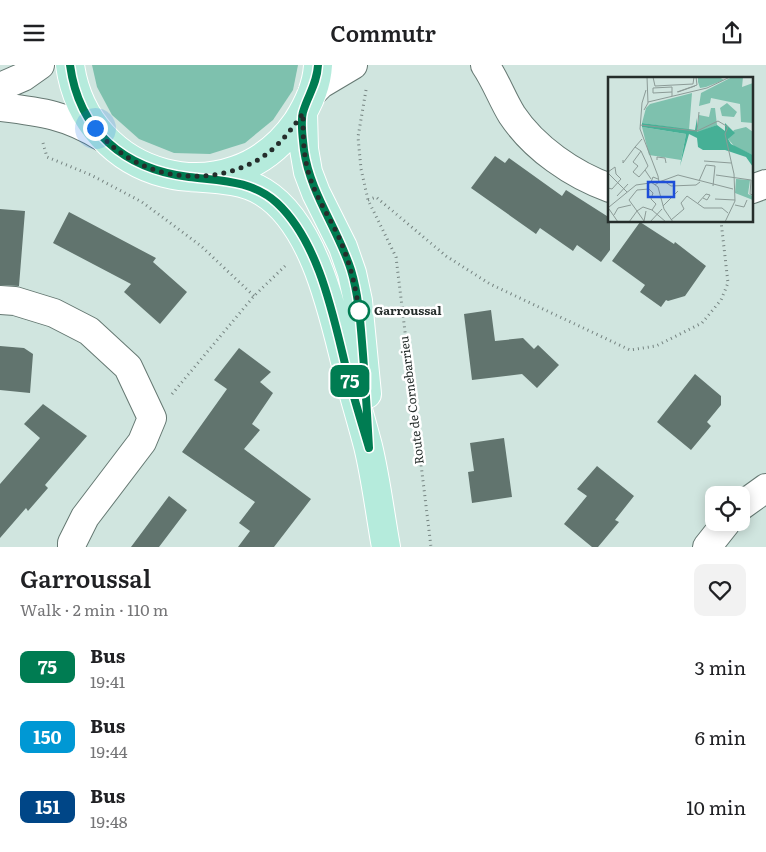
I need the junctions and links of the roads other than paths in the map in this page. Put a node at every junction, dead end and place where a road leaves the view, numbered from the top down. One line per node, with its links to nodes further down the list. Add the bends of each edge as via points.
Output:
1 (40, 65): 6 (street)
2 (70, 65): 9 (main road, via 76,92 87,117)
3 (318, 65): 7 (main road)
4 (485, 65): 11 (street, via 512,114 533,140 581,175)
5 (360, 75): 7 (street, via 321,83)
6 (0, 87)
7 (307, 103): 10 (main road, via 290,132 256,161 213,176); 13 (main road, via 304,149 308,172 343,247 358,301)
8 (0, 107): 9 (street, via 66,118)
9 (104, 138): 10 (main road, via 143,166 166,174)
10 (190, 177): 13 (main road, via 246,184 263,192 299,229 323,282)
11 (608, 187)
12 (0, 300): 17 (street, via 15,301 54,313 89,331 128,367 152,418 142,442 85,517)
13 (369, 448): 18 (main road)
14 (766, 487): 15 (street)
15 (750, 499)
16 (720, 531): 19 (street)
17 (72, 547)
18 (386, 547)
19 (707, 547)

